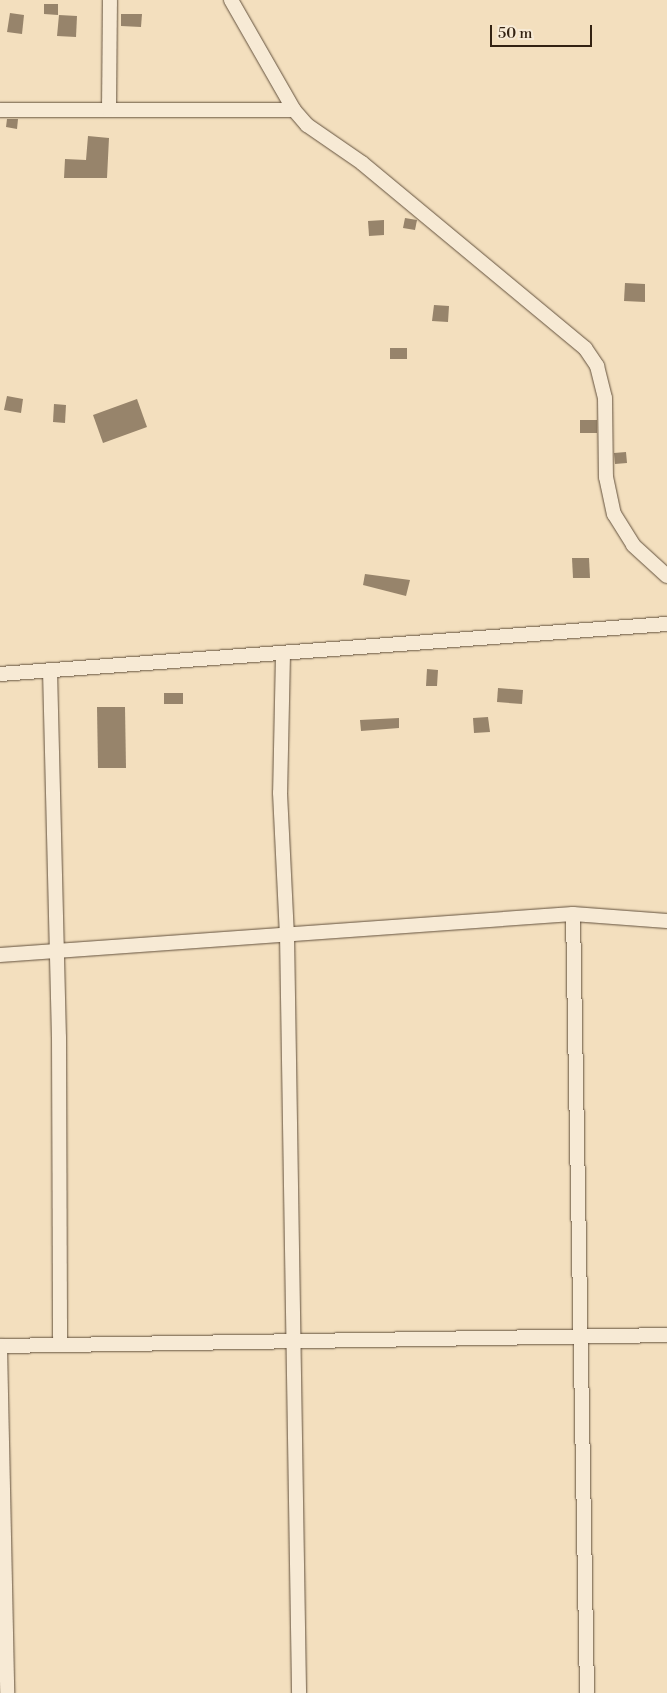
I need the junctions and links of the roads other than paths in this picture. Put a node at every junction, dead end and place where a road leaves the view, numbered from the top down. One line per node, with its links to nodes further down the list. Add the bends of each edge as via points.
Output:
1 (110, 0): 4 (street)
2 (231, 0): 5 (street)
3 (0, 110): 4 (street)
4 (109, 110): 5 (street)
5 (294, 110): 6 (street, via 307,125 362,163 585,348 597,366 604,398 606,477 614,514 633,545)
6 (667, 576)
7 (667, 624): 8 (street)
8 (283, 654): 9 (street); 13 (street, via 280,793)
9 (50, 670): 10 (street); 14 (street)
10 (0, 674)
11 (573, 914): 12 (street); 13 (street); 17 (street)
12 (667, 921)
13 (287, 934): 14 (street); 18 (street)
14 (57, 951): 15 (street); 19 (street)
15 (0, 955)
16 (667, 1336): 17 (street)
17 (581, 1337): 18 (street); 23 (street)
18 (293, 1342): 19 (street); 22 (street)
19 (60, 1345): 20 (street)
20 (0, 1346): 21 (street)
21 (7, 1693)
22 (299, 1693)
23 (587, 1693)

